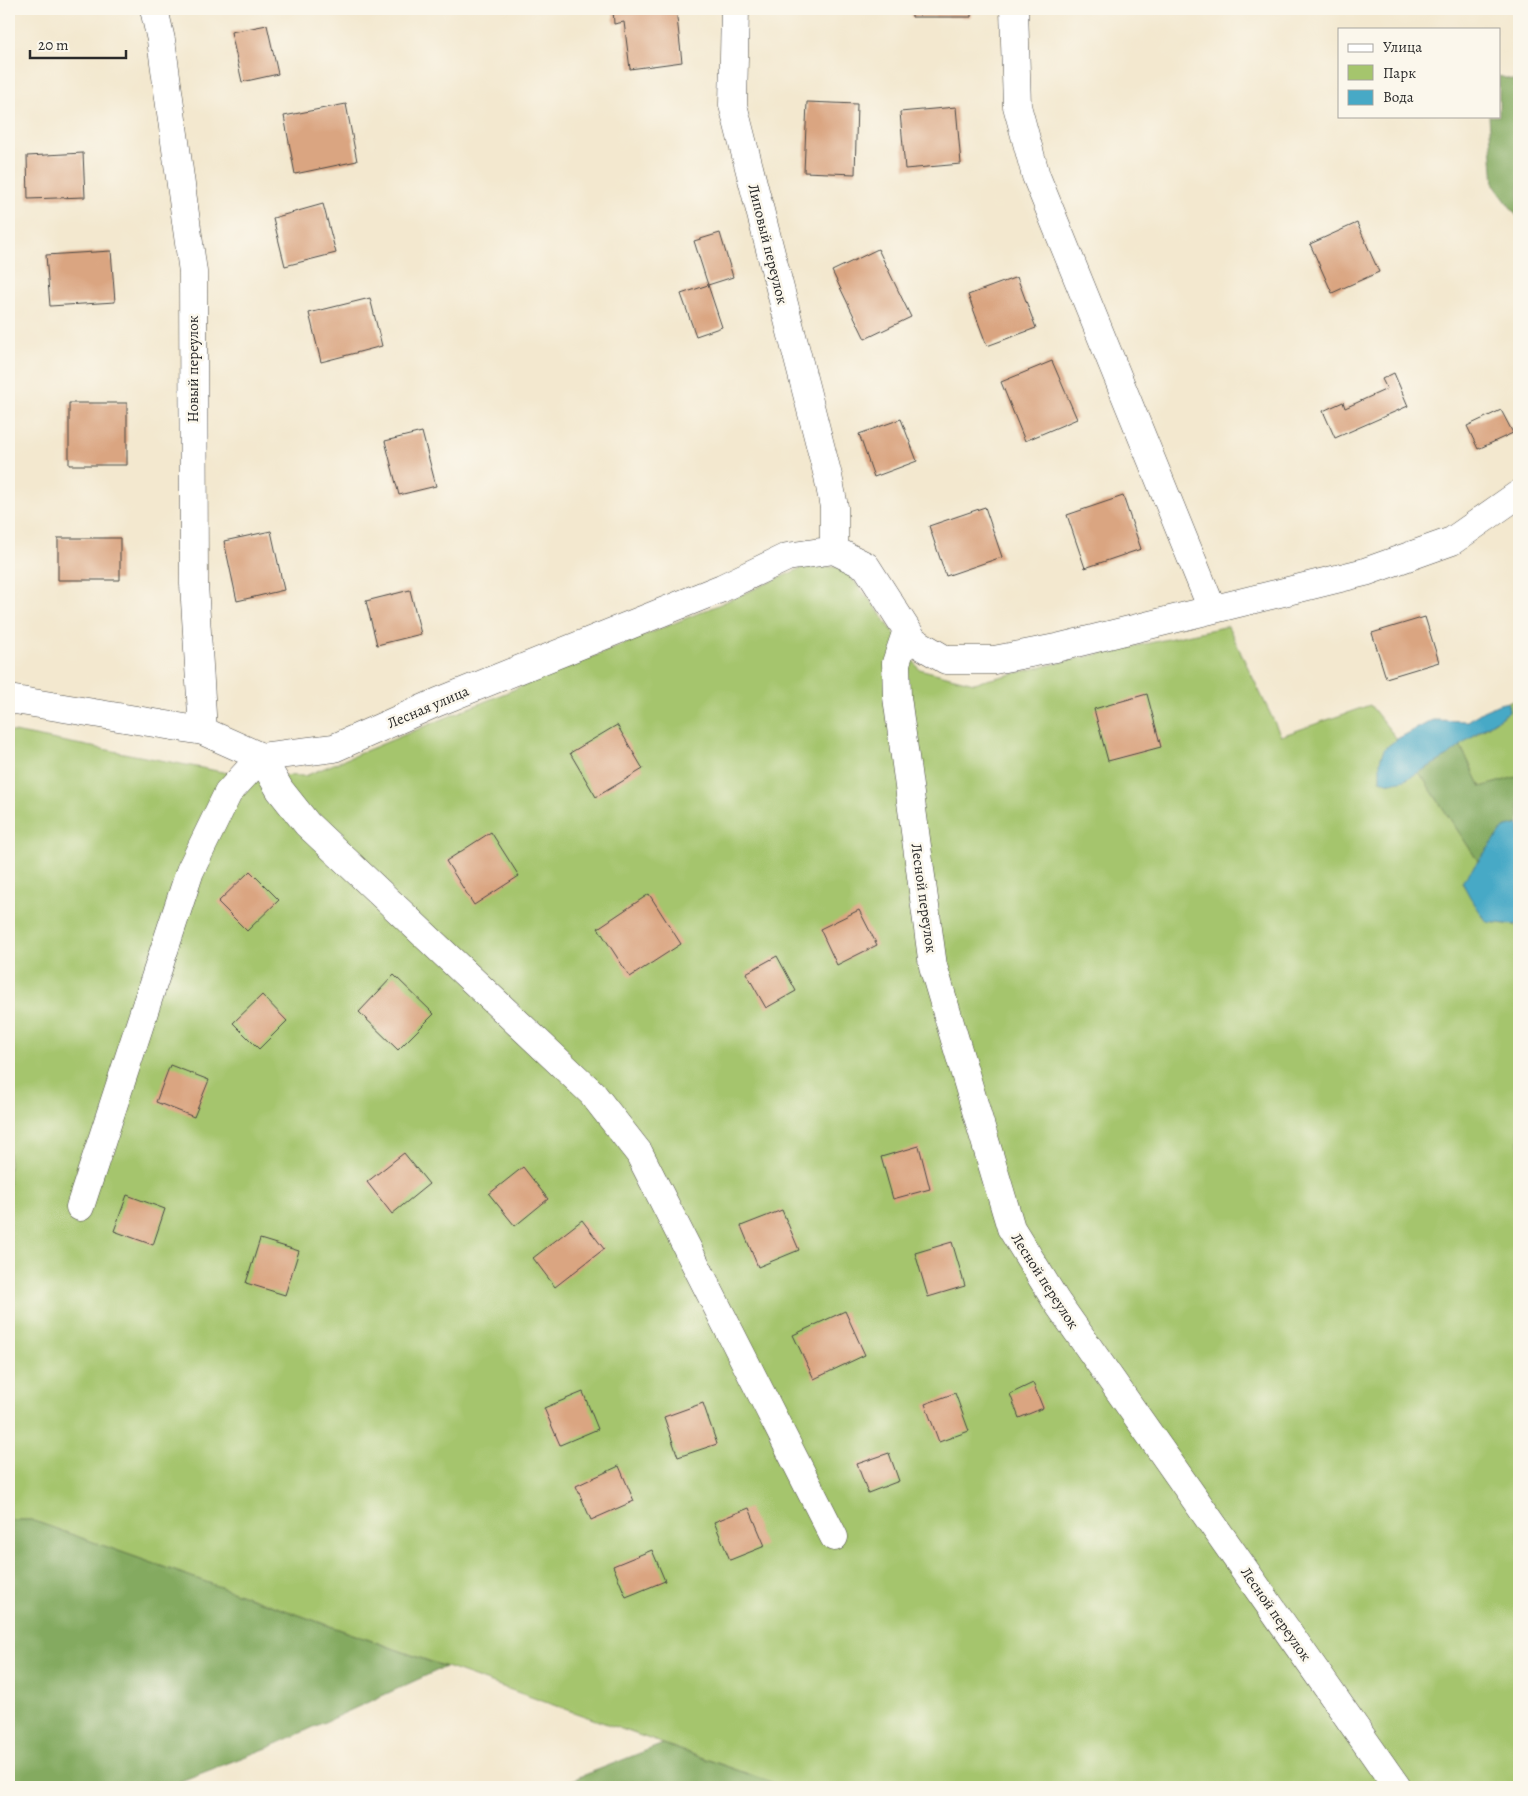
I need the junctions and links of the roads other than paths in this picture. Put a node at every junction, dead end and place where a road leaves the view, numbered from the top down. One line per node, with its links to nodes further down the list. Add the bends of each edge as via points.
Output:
1 (154, 9): 9 (street, Новый переулок, via 193,272 194,584)
2 (735, 9): 5 (street, Липовый переулок, via 733,105 828,476 834,507)
3 (1014, 9): 6 (street, via 1017,106 1036,176)
4 (1519, 494): 6 (street, via 1444,544 1365,572)
5 (834, 550): 7 (street, via 866,566); 10 (street, Лесная улица, via 787,557 722,588 438,702 334,748)
6 (1212, 609): 7 (street, via 994,660 946,660 914,641)
7 (907, 630): 13 (street, Лесной переулок, via 896,663 897,697 933,966 1011,1228 1056,1301)
8 (9, 699): 9 (street)
9 (203, 731): 10 (street)
10 (261, 757): 11 (street, via 228,793 190,871); 12 (street, via 280,790 307,824 592,1093 639,1153)
11 (80, 1207)
12 (834, 1537)
13 (1397, 1787)

